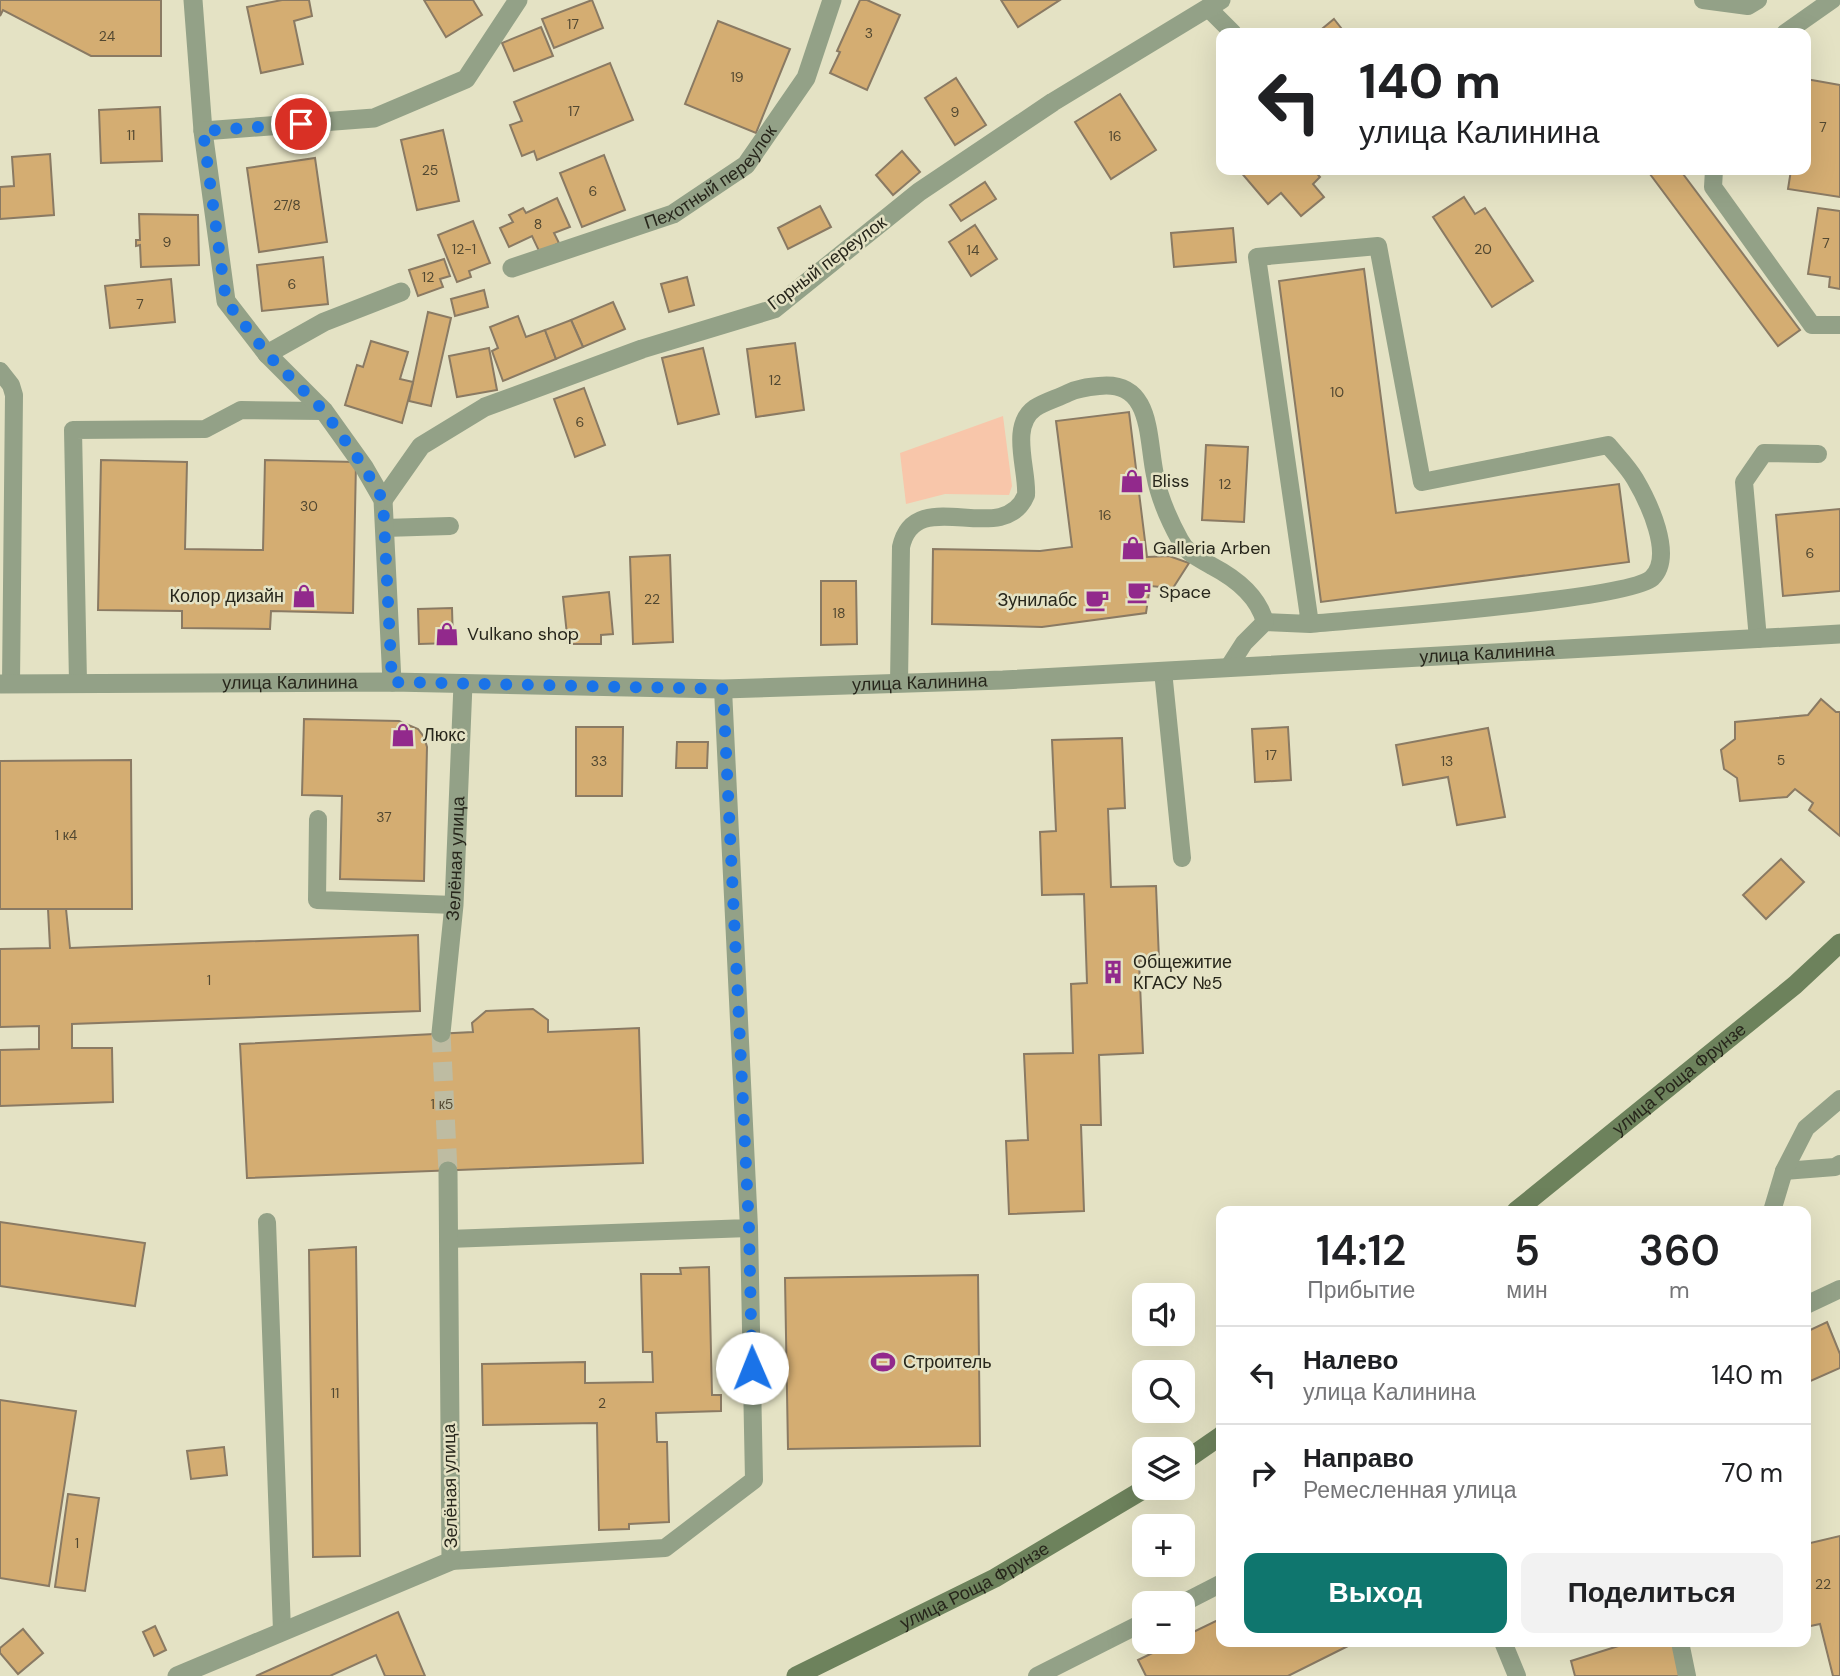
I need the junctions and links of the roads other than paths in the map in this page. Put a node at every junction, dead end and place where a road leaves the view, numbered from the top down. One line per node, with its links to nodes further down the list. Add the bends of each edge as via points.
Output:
1 (192, 0): 10 (street)
2 (518, 0): 10 (street, via 466,79 374,118)
3 (832, 0): 12 (street, Пехотный переулок, via 806,79 746,165 673,214)
4 (1703, 0): 5 (lane, via 1748,6)
5 (1758, 0)
6 (1832, 0): 9 (lane)
7 (1215, 4): 8 (lane); 19 (street, Горный переулок, via 1053,102 919,192 774,309 642,349 485,407 421,446)
8 (1230, 28)
9 (1792, 28)
10 (203, 131): 15 (street, via 226,301)
11 (1714, 175): 14 (lane, via 1713,187 1812,325)
12 (512, 268)
13 (401, 292): 15 (street, via 324,322)
14 (1840, 325)
15 (267, 354): 17 (street)
16 (0, 371): 30 (lane, via 14,395)
17 (324, 411): 19 (street); 28 (lane, via 241,410 205,429 73,430)
18 (1818, 454): 25 (lane, via 1764,453 1745,482)
19 (383, 500): 21 (street)
20 (450, 526): 21 (lane)
21 (384, 528): 29 (street)
22 (1265, 622): 23 (lane); 26 (lane); 31 (lane, via 1242,586 1196,558 1180,541 1156,479 1147,419 1133,394 1119,385 1085,387 1033,409 1029,415 1022,435 1026,495 1013,513 1000,518 931,517 917,522 904,536)
23 (1310, 624): 23 (lane, via 1568,598 1642,584 1654,577 1660,561 1661,543 1653,517 1635,479 1608,445 1422,482 1378,246 1257,257)
24 (1840, 634): 25 (street, улица Калинина)
25 (1758, 639): 26 (street, улица Калинина)
26 (1228, 668): 27 (street, улица Калинина)
27 (1163, 671): 31 (street, улица Калинина); 35 (lane)
28 (78, 682): 29 (street, улица Калинина); 30 (street, улица Калинина)
29 (392, 682): 32 (street, улица Калинина)
30 (5, 683)
31 (898, 683): 33 (street, улица Калинина)
32 (463, 684): 33 (street, улица Калинина); 36 (street, Зелёная улица)
33 (723, 689): 46 (lane)
34 (318, 819): 36 (lane, via 317,900)
35 (1182, 858)
36 (454, 905): 38 (street, Зелёная улица)
37 (1840, 943): 43 (main road, улица Роща Фрунзе, via 1796,985)
38 (441, 1033)
39 (1840, 1100): 42 (lane, via 1806,1128)
40 (1840, 1164): 42 (lane)
41 (448, 1171): 47 (street, Зелёная улица)
42 (1784, 1171): 44 (lane)
43 (1522, 1206)
44 (1774, 1206)
45 (267, 1222): 57 (lane)
46 (749, 1228): 47 (lane); 53 (lane, via 754,1480 665,1548)
47 (448, 1239): 53 (street, Зелёная улица)
48 (1840, 1289): 49 (lane)
49 (1811, 1303)
50 (1216, 1439): 51 (main road)
51 (1195, 1454)
52 (1132, 1496): 61 (main road, улица Роща Фрунзе, via 995,1578)
53 (451, 1561): 57 (street, Зелёная улица)
54 (1216, 1586): 55 (lane)
55 (1195, 1596)
56 (1132, 1628): 62 (lane)
57 (282, 1631): 60 (street, Зелёная улица)
58 (1505, 1647): 63 (lane)
59 (1681, 1647): 64 (lane)
60 (177, 1676)
61 (796, 1676)
62 (1037, 1676)
63 (1517, 1676)
64 (1687, 1676)

